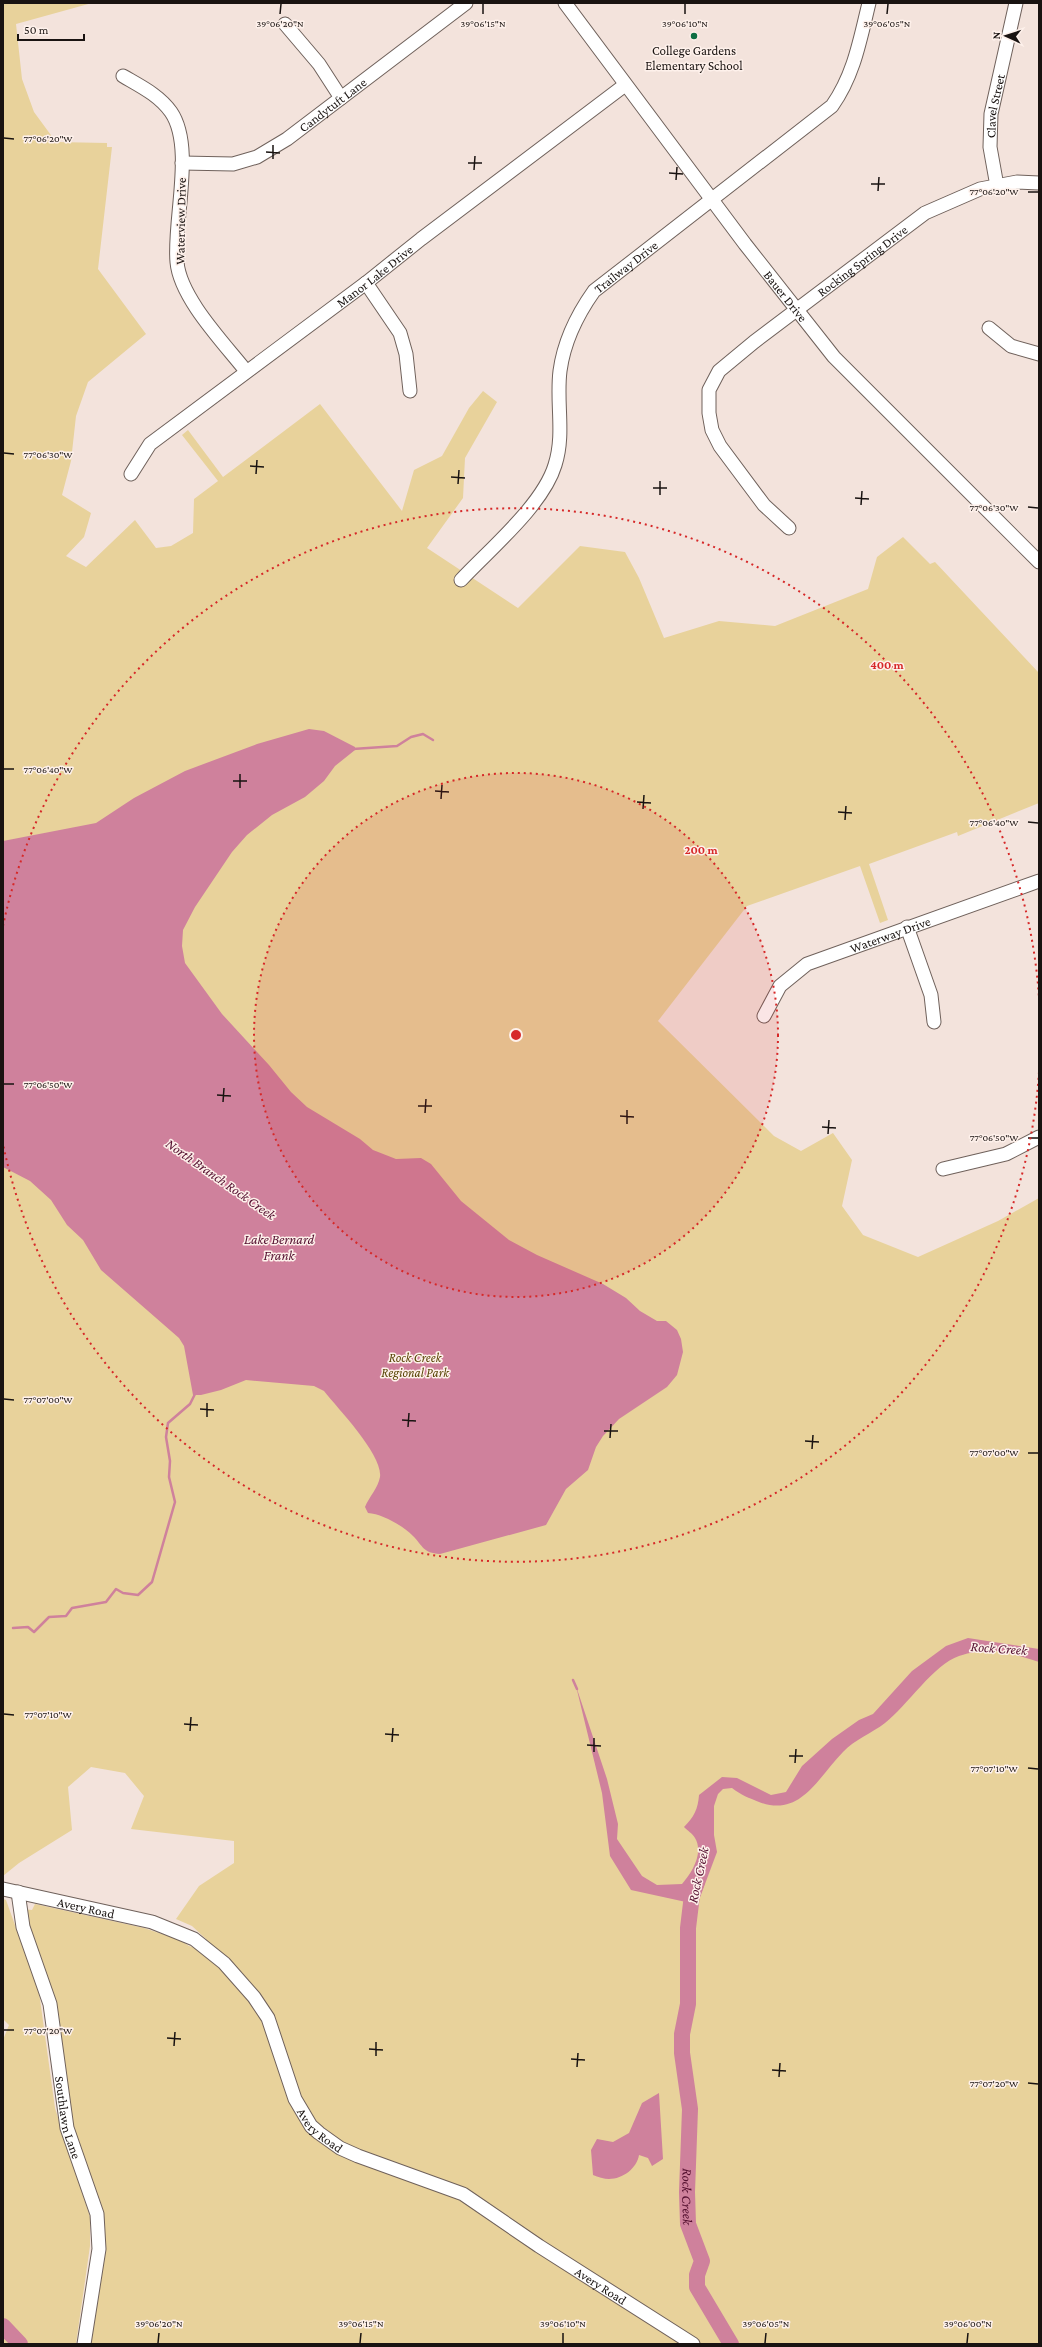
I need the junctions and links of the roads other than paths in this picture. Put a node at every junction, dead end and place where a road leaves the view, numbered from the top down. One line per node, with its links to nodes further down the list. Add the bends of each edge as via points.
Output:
1 (466, 3): 8 (street, Candytuft Lane)
2 (565, 3): 7 (street, Bauer Drive)
3 (869, 3): 12 (street, Trailway Drive, via 845,88 832,106)
4 (1016, 3): 11 (street, Clavel Street, via 990,114 990,147)
5 (285, 24): 8 (street, via 319,64)
6 (123, 76): 9 (street, Waterview Drive, via 155,95 171,111 178,125)
7 (626, 85): 12 (street, Bauer Drive); 13 (street, Manor Lake Drive)
8 (341, 98): 9 (street, Candytuft Lane, via 288,139 257,157 233,164)
9 (182, 163): 17 (street, Waterview Drive, via 177,262 182,280 195,305)
10 (1039, 183): 11 (street, Rocking Spring Drive, via 1016,182)
11 (997, 186): 14 (street, Rocking Spring Drive, via 975,191 925,213)
12 (713, 199): 14 (street, Bauer Drive, via 745,244); 22 (street, Trailway Drive, via 621,268 594,291 581,310 571,328 560,371 561,433 555,465 535,502)
13 (366, 283): 17 (street, Manor Lake Drive); 18 (street, via 400,333 406,354)
14 (798, 309): 20 (street, Rocking Spring Drive, via 719,371 709,390 712,430 720,446 764,505); 21 (street, Bauer Drive, via 834,357)
15 (989, 328): 16 (street, via 1011,346)
16 (1039, 354)
17 (246, 371): 19 (street, Manor Lake Drive, via 150,444)
18 (410, 390)
19 (131, 474)
20 (789, 528)
21 (1039, 562)
22 (461, 580)
23 (1039, 881): 24 (street, Waterway Drive)
24 (907, 927): 25 (street, Waterway Drive, via 807,964 780,986); 26 (street, via 930,995)
25 (764, 1016)
26 (934, 1022)
27 (1039, 1137): 28 (street, via 1006,1154)
28 (943, 1169)
29 (3, 1889): 30 (street, Avery Road)
30 (18, 1892): 31 (street, Avery Road, via 152,1922 194,1939 224,1963 254,1997 264,2013 295,2099 319,2133 340,2148 358,2156 463,2194); 32 (street, Southlawn Lane, via 23,1927 50,2004 67,2128 97,2214 98,2257)
31 (688, 2341)
32 (84, 2344)

